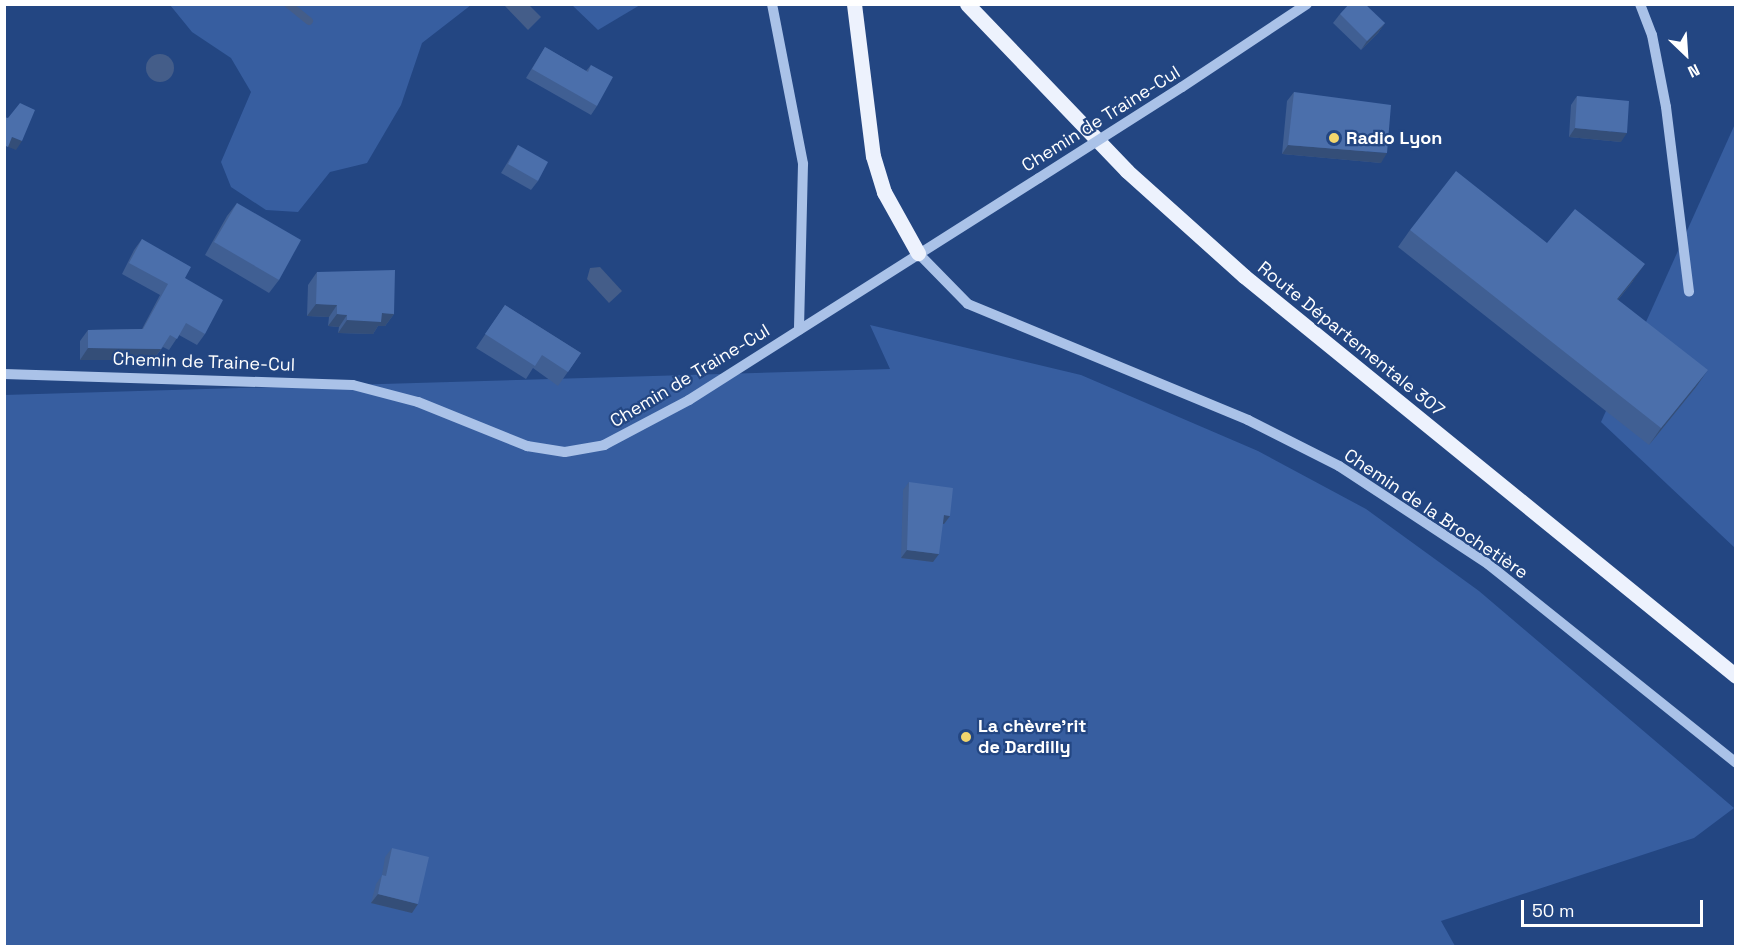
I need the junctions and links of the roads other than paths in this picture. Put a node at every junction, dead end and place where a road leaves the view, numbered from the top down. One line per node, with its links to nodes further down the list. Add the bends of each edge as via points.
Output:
1 (772, 4): 8 (street, via 803,164)
2 (854, 4): 6 (main road, via 873,156 884,192)
3 (967, 4): 10 (main road, Route Départementale 307, via 1126,171 1226,261)
4 (1307, 4): 6 (street, Chemin de Traine-Cul, bridge)
5 (1640, 4): 7 (street, via 1653,35 1666,107)
6 (918, 253): 8 (street, Chemin de Traine-Cul); 11 (street, Chemin de la Brochetière, via 968,304 1339,465 1488,564)
7 (1689, 292)
8 (799, 330): 9 (street, Chemin de Traine-Cul, via 636,430 604,445 565,452 528,446 418,402 353,385)
9 (4, 374)
10 (1736, 676)
11 (1736, 764)

